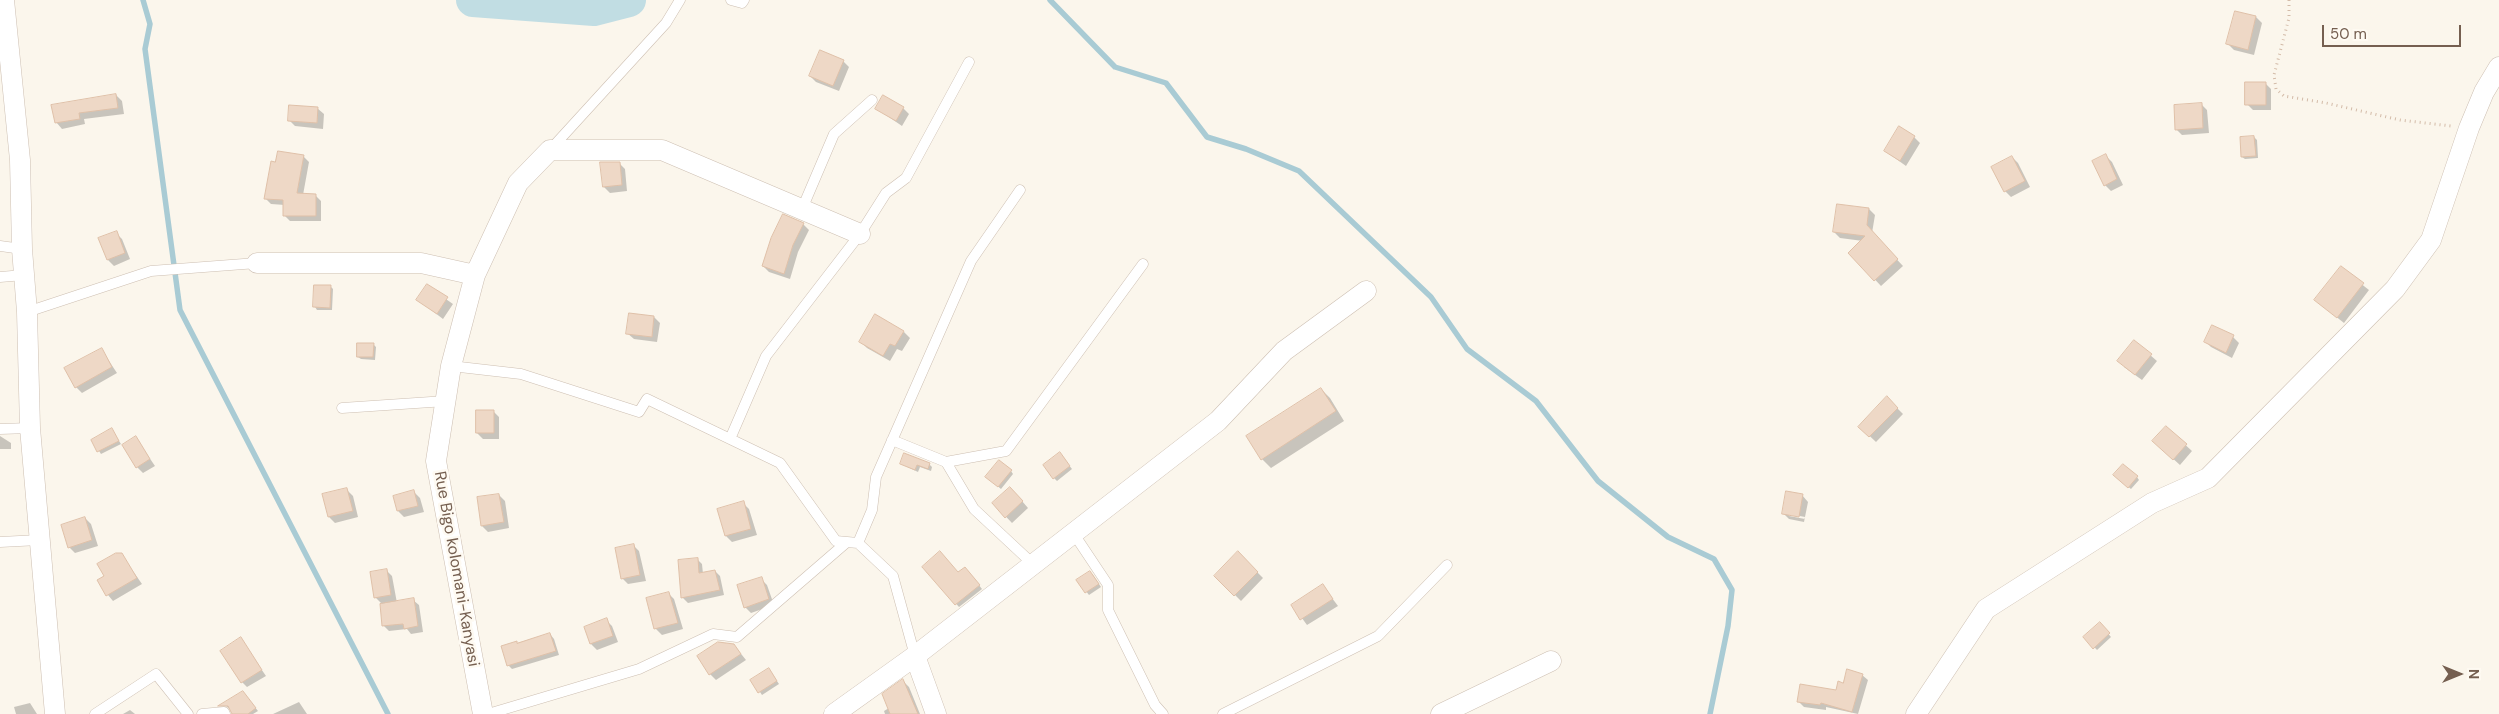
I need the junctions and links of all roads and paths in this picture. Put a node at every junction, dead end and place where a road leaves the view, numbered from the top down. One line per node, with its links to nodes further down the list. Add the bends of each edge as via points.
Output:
1 (4, 0): 15 (street, via 20,160)
2 (680, 0): 10 (lane, via 666,23)
3 (731, 0): 4 (lane, via 742,3)
4 (744, 0)
5 (2288, 0): 9 (path, via 2289,18 2274,75 2276,89 2284,96 2400,120)
6 (969, 62): 13 (lane, via 906,178 886,193)
7 (2499, 67): 9 (street)
8 (872, 100): 12 (lane, via 834,134)
9 (2469, 128): 51 (street, via 2431,240 2395,289 2208,478 2152,503 1986,610)
10 (550, 150): 12 (street, via 662,150); 19 (street, Rue Bigo kolomani-Kanyasi, via 518,183)
11 (1020, 190): 29 (lane, via 971,260)
12 (802, 209): 13 (street)
13 (860, 234): 28 (lane, via 766,356)
14 (0, 246): 15 (lane)
15 (22, 249): 18 (street)
16 (257, 263): 19 (street, via 421,263); 22 (lane, via 151,271)
17 (1143, 264): 30 (lane, via 1006,451)
18 (24, 275): 20 (lane); 22 (street)
19 (475, 275): 23 (street, Rue Bigo kolomani-Kanyasi)
20 (0, 277)
21 (1366, 291): 31 (street, via 1284,351 1218,421)
22 (27, 312): 26 (street)
23 (451, 366): 24 (street, Rue Bigo kolomani-Kanyasi); 28 (lane, via 521,374 639,412 647,399)
24 (446, 400): 25 (lane); 44 (street, Rue Bigo kolomani-Kanyasi, via 436,461)
25 (342, 408)
26 (30, 428): 27 (lane); 32 (street)
27 (0, 429)
28 (730, 439): 34 (lane, via 780,463 836,541)
29 (892, 440): 30 (lane); 34 (lane, via 876,477 872,510)
30 (946, 462): 35 (lane, via 974,510)
31 (1074, 534): 35 (street); 48 (lane, via 1108,585 1108,610 1155,706)
32 (39, 540): 33 (lane); 39 (street)
33 (0, 542)
34 (853, 542): 37 (lane, via 893,576); 45 (lane, via 737,637 713,634 639,669)
35 (1034, 565): 37 (street)
36 (1447, 565): 49 (lane, via 1378,636)
37 (915, 656): 46 (street); 47 (street)
38 (1551, 661): 50 (street)
39 (55, 714)
40 (94, 714): 41 (lane, via 156,674)
41 (188, 714)
42 (202, 714): 43 (lane)
43 (225, 714)
44 (483, 714)
45 (488, 714)
46 (834, 714)
47 (936, 714)
48 (1162, 714)
49 (1223, 714)
50 (1441, 714)
51 (1916, 714)

